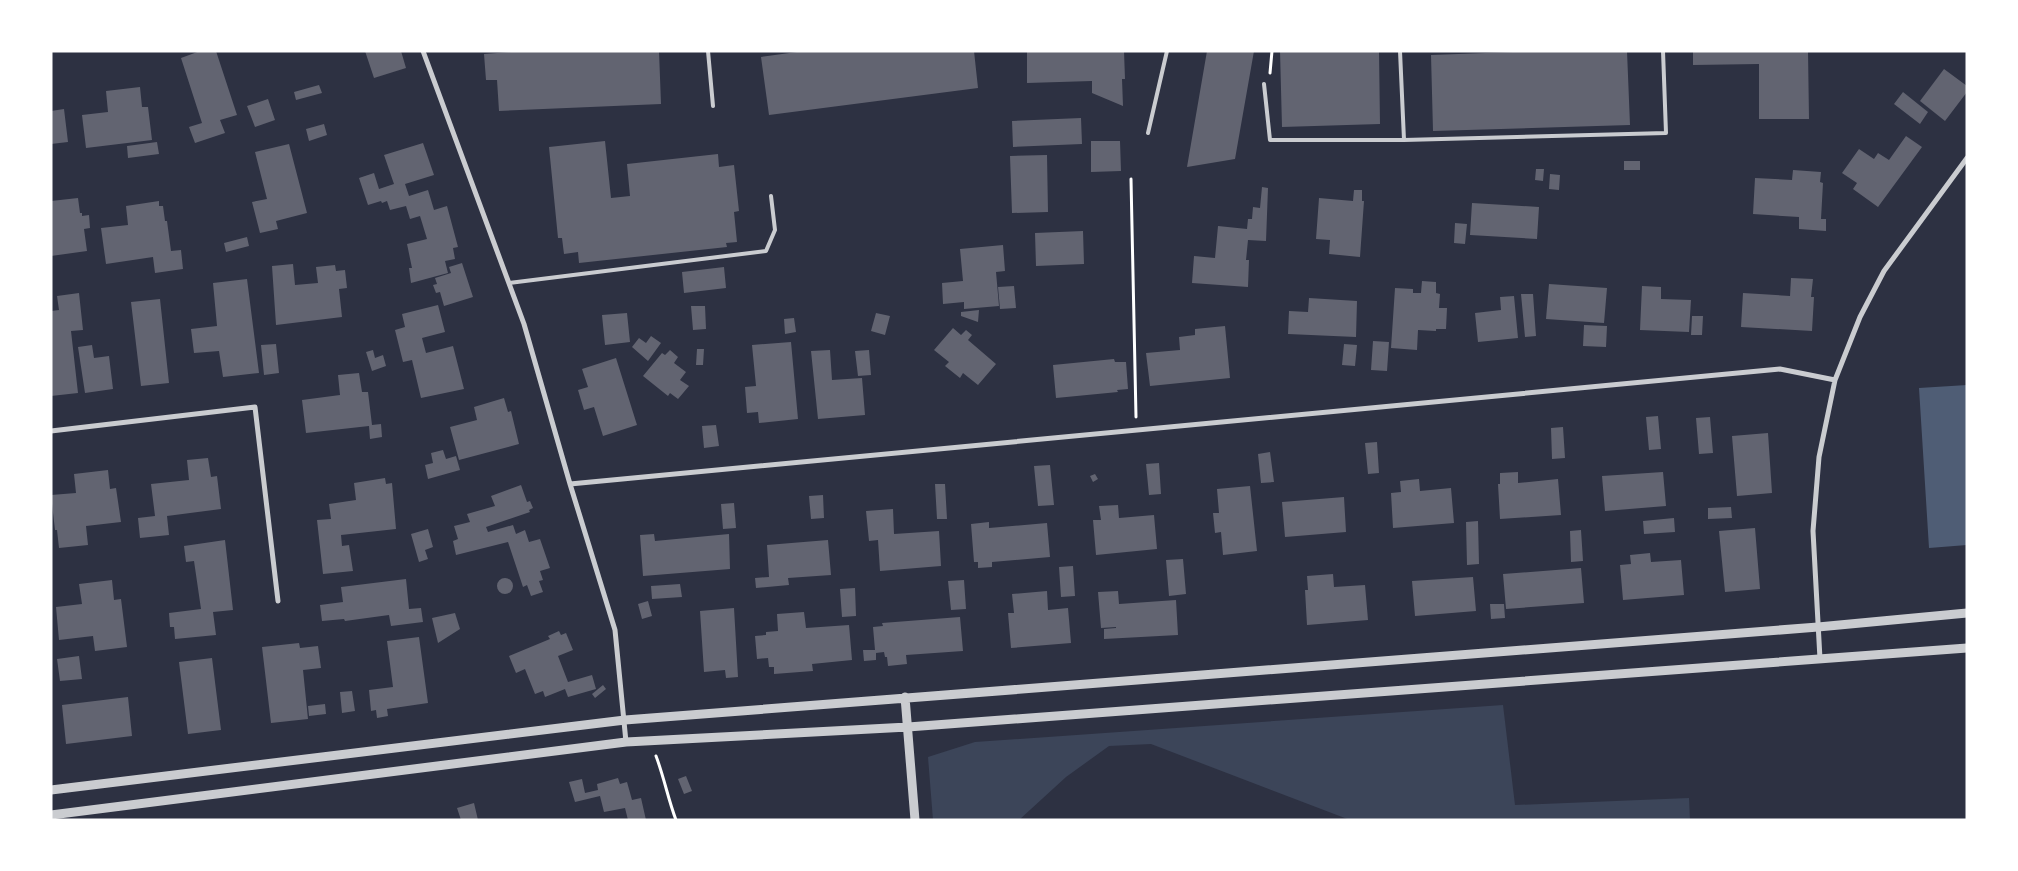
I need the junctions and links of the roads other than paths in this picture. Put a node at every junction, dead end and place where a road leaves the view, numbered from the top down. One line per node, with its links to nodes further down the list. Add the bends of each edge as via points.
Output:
1 (423, 51): 12 (street)
2 (708, 51): 7 (lane)
3 (1167, 51): 8 (lane)
4 (1400, 51): 9 (lane)
5 (1663, 51): 9 (lane, via 1666,133)
6 (1264, 84): 9 (lane, via 1270,140)
7 (713, 106)
8 (1148, 133)
9 (1404, 140)
10 (1967, 158): 13 (street, via 1884,271 1860,317)
11 (771, 196): 12 (lane, via 775,230 766,251)
12 (509, 283): 15 (street)
13 (1835, 380): 15 (street, via 1780,369); 18 (street, via 1820,457 1813,531)
14 (51, 431): 16 (street, via 255,406)
15 (570, 484): 22 (street, via 615,630)
16 (278, 601)
17 (1967, 613): 18 (street)
18 (1818, 627): 20 (street); 21 (street)
19 (1967, 648): 20 (street)
20 (1820, 659): 23 (street)
21 (905, 697): 22 (street); 23 (street)
22 (625, 720): 24 (street); 25 (street)
23 (908, 726): 24 (street); 27 (street)
24 (626, 742): 26 (street)
25 (51, 790)
26 (51, 815)
27 (915, 820)

